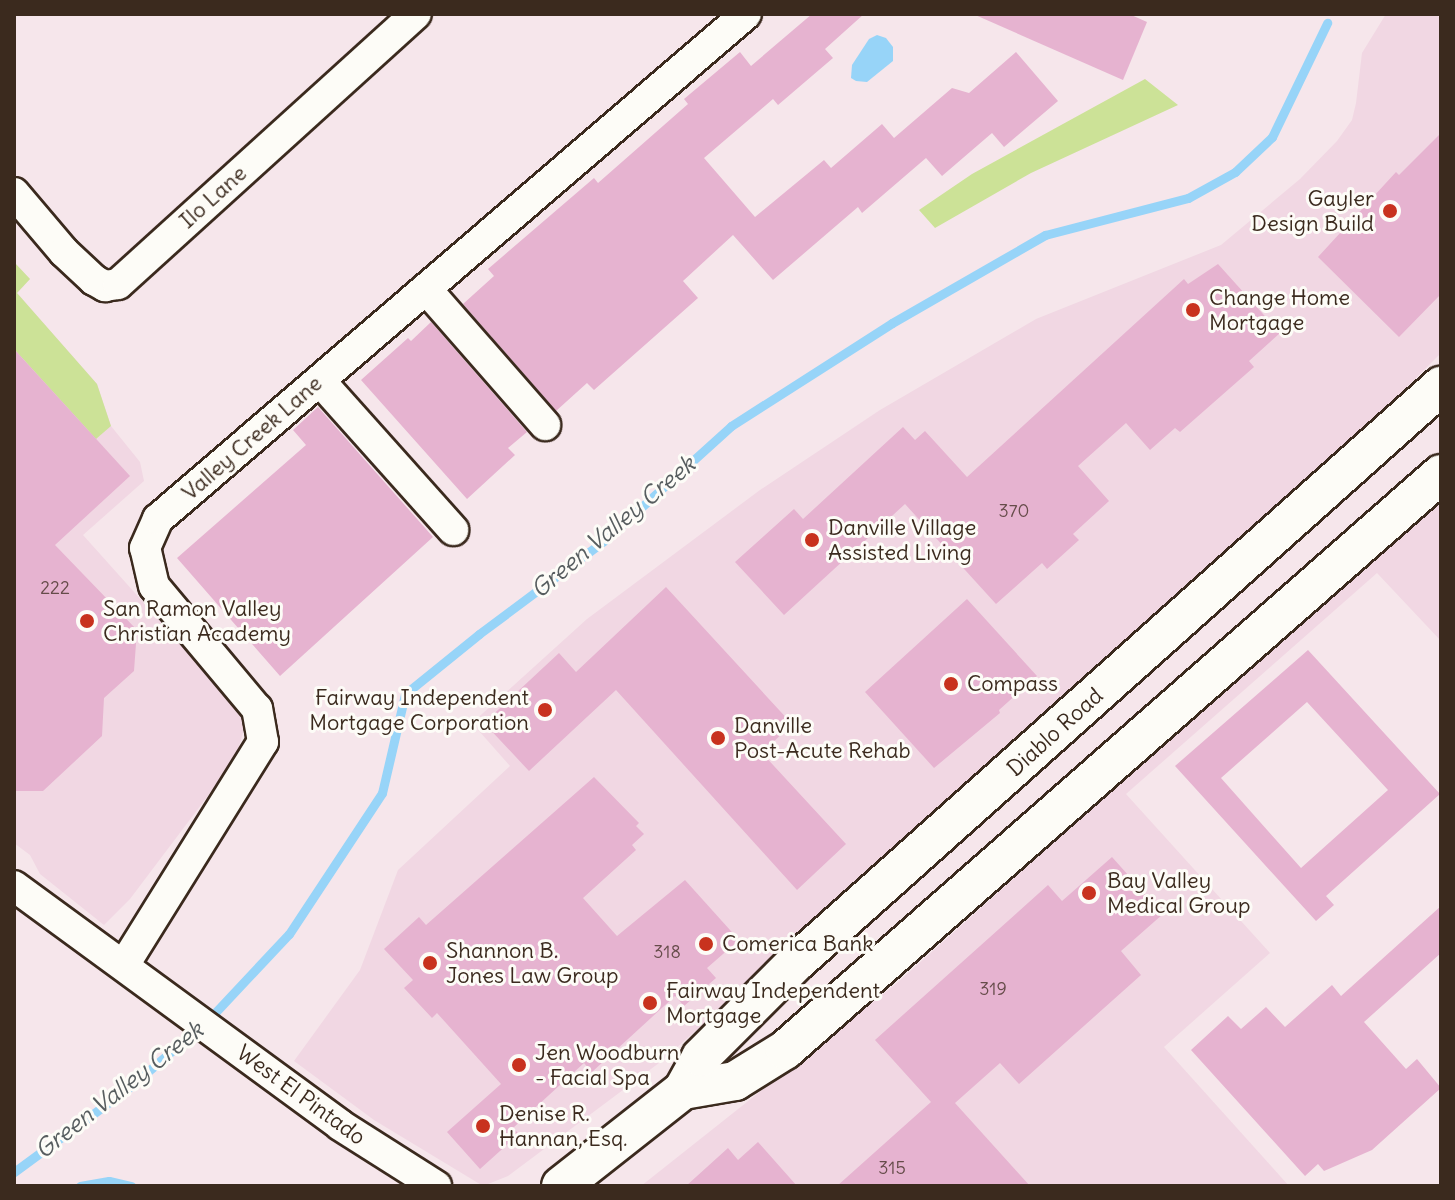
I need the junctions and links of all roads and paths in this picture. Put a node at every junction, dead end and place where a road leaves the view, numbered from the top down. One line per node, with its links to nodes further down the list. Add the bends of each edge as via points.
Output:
1 (416, 14): 3 (street, Ilo Lane, via 118,284 105,286 94,280)
2 (746, 14): 4 (street, Valley Creek Lane)
3 (14, 193)
4 (426, 289): 5 (street, Valley Creek Lane); 7 (street)
5 (320, 381): 9 (street); 11 (street, Valley Creek Lane, via 158,519 145,548 154,586 257,709 263,742)
6 (1441, 386): 12 (street, Diablo Road, via 794,964 701,1057)
7 (545, 425)
8 (1441, 474): 12 (street, Diablo Road, via 785,1050 735,1081)
9 (453, 530)
10 (14, 886): 11 (street, West El Pintado)
11 (133, 972): 13 (street, West El Pintado, via 340,1125)
12 (683, 1090): 14 (street, Diablo Road)
13 (436, 1186)
14 (561, 1186)

